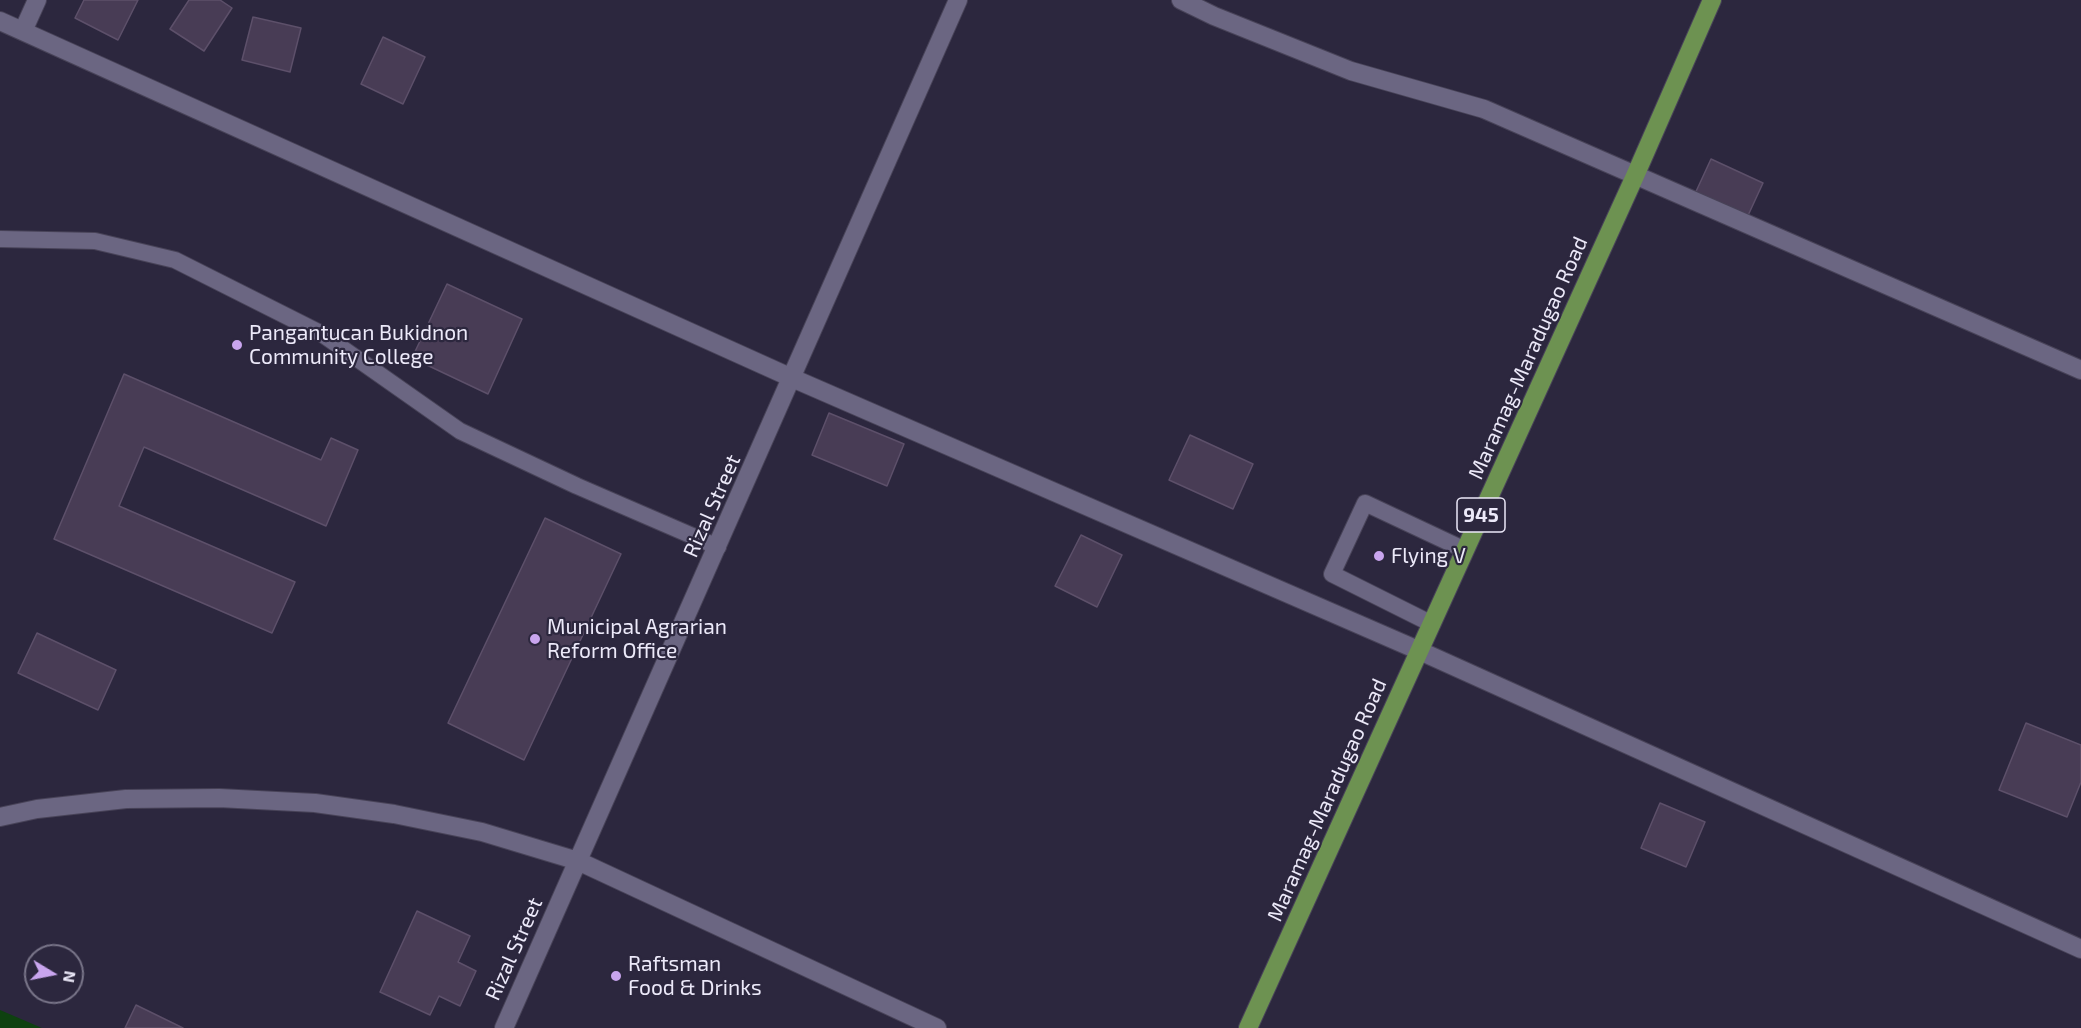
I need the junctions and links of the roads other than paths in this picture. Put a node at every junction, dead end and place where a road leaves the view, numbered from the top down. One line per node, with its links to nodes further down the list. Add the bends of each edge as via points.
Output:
1 (37, 0): 6 (street)
2 (958, 0): 10 (street, Rizal Street)
3 (1181, 0): 7 (street, via 1351,71 1484,109)
4 (1712, 0): 7 (main road, Maramag-Maradugao Road / 945)
5 (0, 21): 6 (street)
6 (23, 31): 10 (street)
7 (1635, 176): 9 (street); 12 (main road, Maramag-Maradugao Road / 945)
8 (0, 239): 11 (lane, via 95,240 175,260 322,334 460,431)
9 (2081, 370)
10 (792, 378): 11 (street, Rizal Street); 14 (street)
11 (718, 547): 16 (street, Rizal Street)
12 (1465, 550): 13 (main road, Maramag-Maradugao Road / 945); 13 (lane, via 1365,503 1332,574)
13 (1432, 624): 14 (main road, Maramag-Maradugao Road / 945)
14 (1420, 651): 17 (street); 20 (main road, Maramag-Maradugao Road / 945)
15 (0, 817): 16 (street, via 126,799 315,803 482,832)
16 (578, 861): 18 (street, Rizal Street); 19 (street)
17 (2081, 949)
18 (504, 1028)
19 (937, 1028)
20 (1248, 1028)

